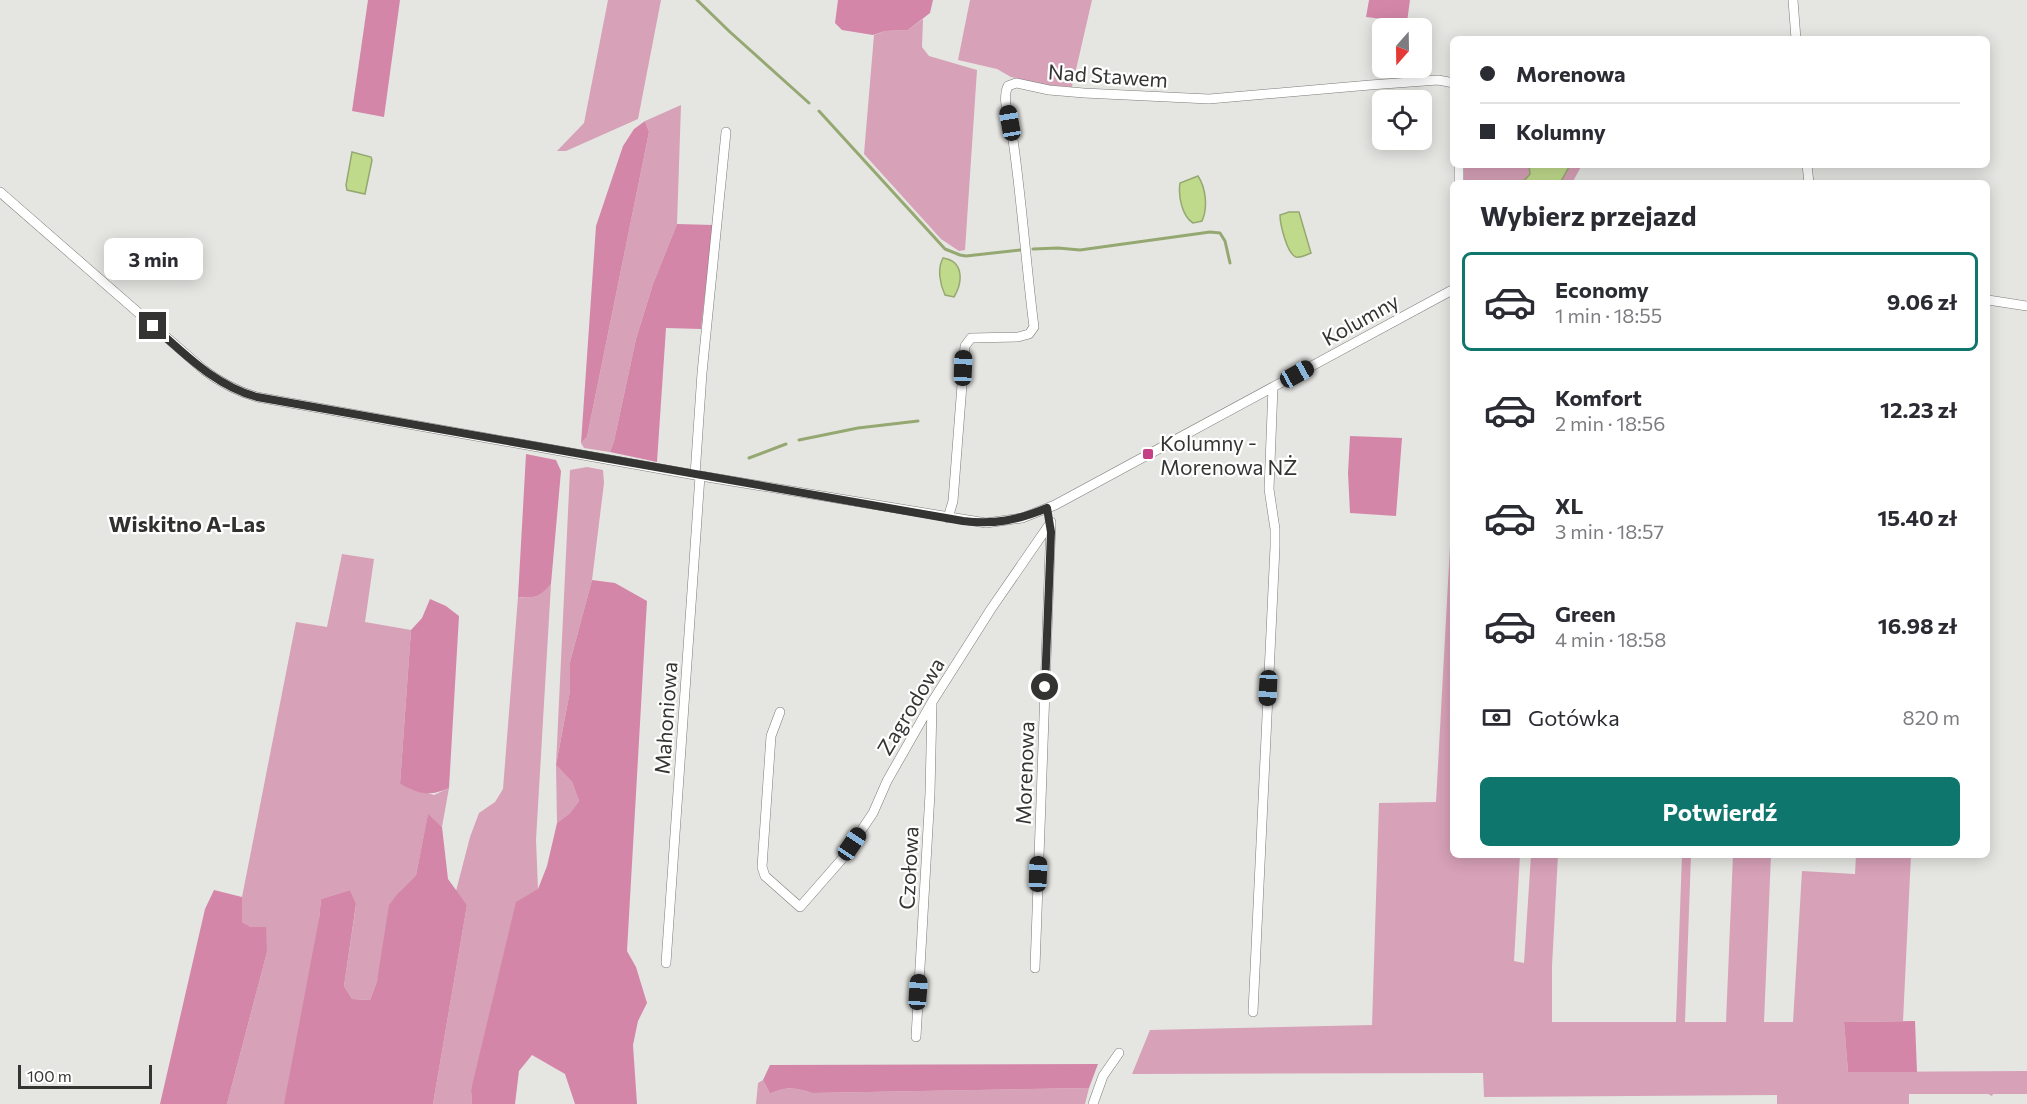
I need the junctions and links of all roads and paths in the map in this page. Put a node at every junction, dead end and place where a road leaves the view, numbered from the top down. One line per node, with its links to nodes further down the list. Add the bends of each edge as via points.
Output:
1 (1793, 0): 2 (street)
2 (1796, 36)
3 (1450, 82): 12 (street, Nad Stawem, via 1380,84 1209,99 1076,93 1011,83 1006,88 1006,99 1033,330 1018,337 971,338 965,346 953,501)
4 (726, 132): 10 (street, Mahoniowa, via 702,373)
5 (0, 192): 10 (street, Kolumny, via 204,370 238,392)
6 (1450, 291): 9 (street, Kolumny)
7 (1990, 300): 8 (street)
8 (2027, 306)
9 (1273, 387): 11 (street, Kolumny); 18 (street, via 1269,489 1275,547)
10 (697, 475): 12 (street, Kolumny); 16 (street, Mahoniowa)
11 (1047, 508): 12 (street, Kolumny, via 999,522); 13 (street, Morenowa)
12 (948, 518)
13 (1051, 522): 14 (street, Zagrodowa); 17 (street, Morenowa)
14 (932, 702): 15 (street, Zagrodowa, via 873,813 842,859 800,908 765,876 762,867 771,736); 19 (street, Czołowa)
15 (780, 712)
16 (666, 963)
17 (1035, 968)
18 (1253, 1012)
19 (915, 1037)
20 (1119, 1053): 21 (street, via 1103,1076)
21 (1093, 1104)

